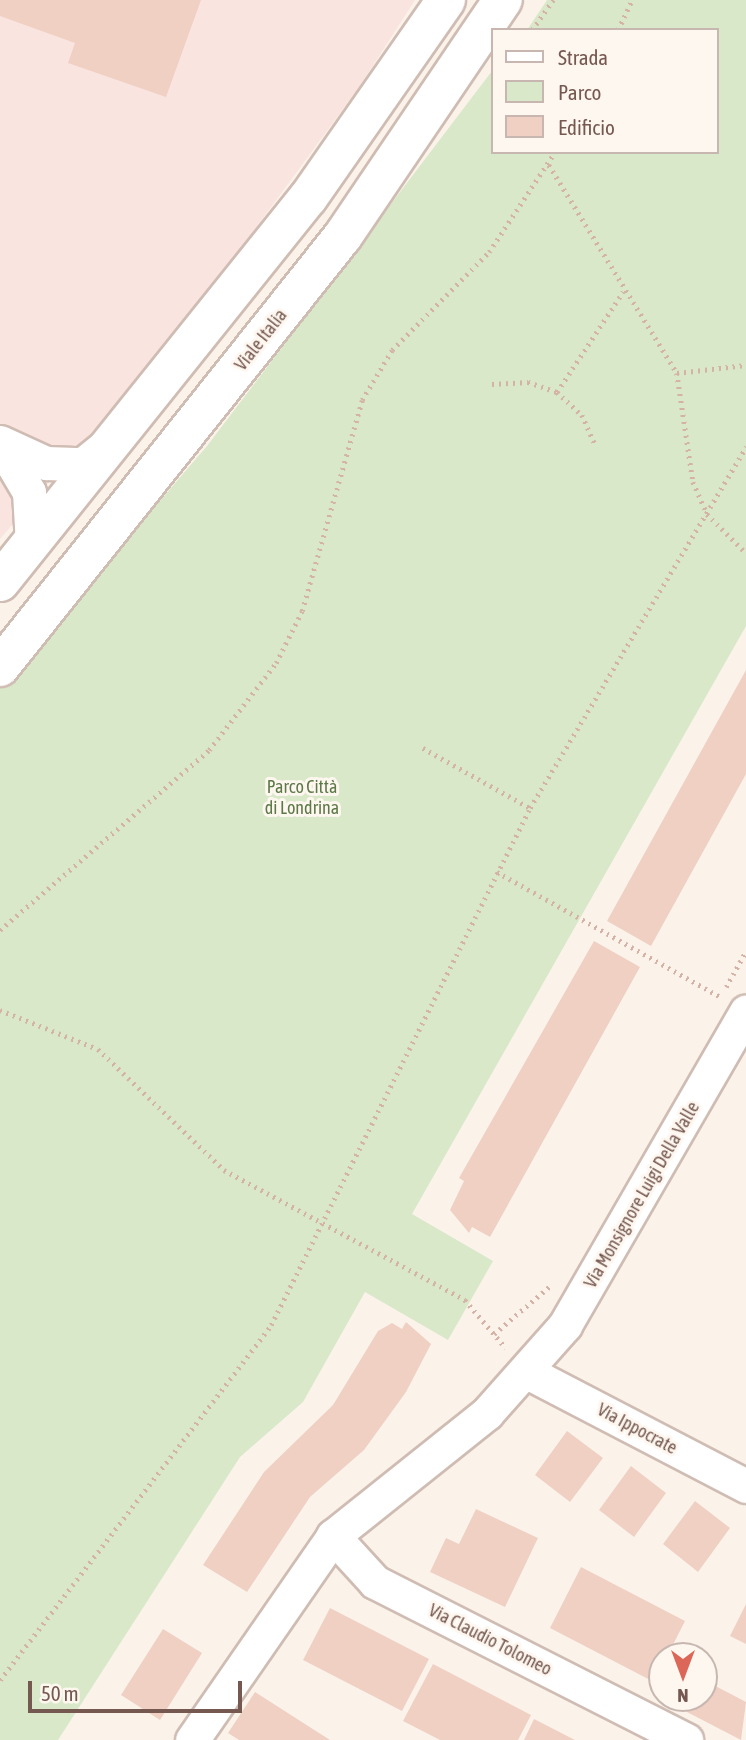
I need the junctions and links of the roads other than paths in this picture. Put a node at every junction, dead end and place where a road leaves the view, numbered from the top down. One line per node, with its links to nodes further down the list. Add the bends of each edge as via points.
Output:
1 (446, 0): 3 (main road, via 308,198)
2 (503, 0): 7 (main road, Viale Italia, via 343,236)
3 (120, 435): 4 (street, via 83,464 46,463); 5 (main road)
4 (0, 442): 5 (street, via 29,492)
5 (32, 544): 6 (main road)
6 (0, 582)
7 (0, 667)
8 (746, 1011): 9 (street, Via Monsignore Luigi Della Valle, via 591,1285)
9 (527, 1372): 10 (street, Via Ippocrate); 11 (street, via 455,1440)
10 (746, 1486)
11 (333, 1536): 12 (street, Via Claudio Tolomeo, via 375,1582); 13 (street)
12 (673, 1733)
13 (197, 1738)

